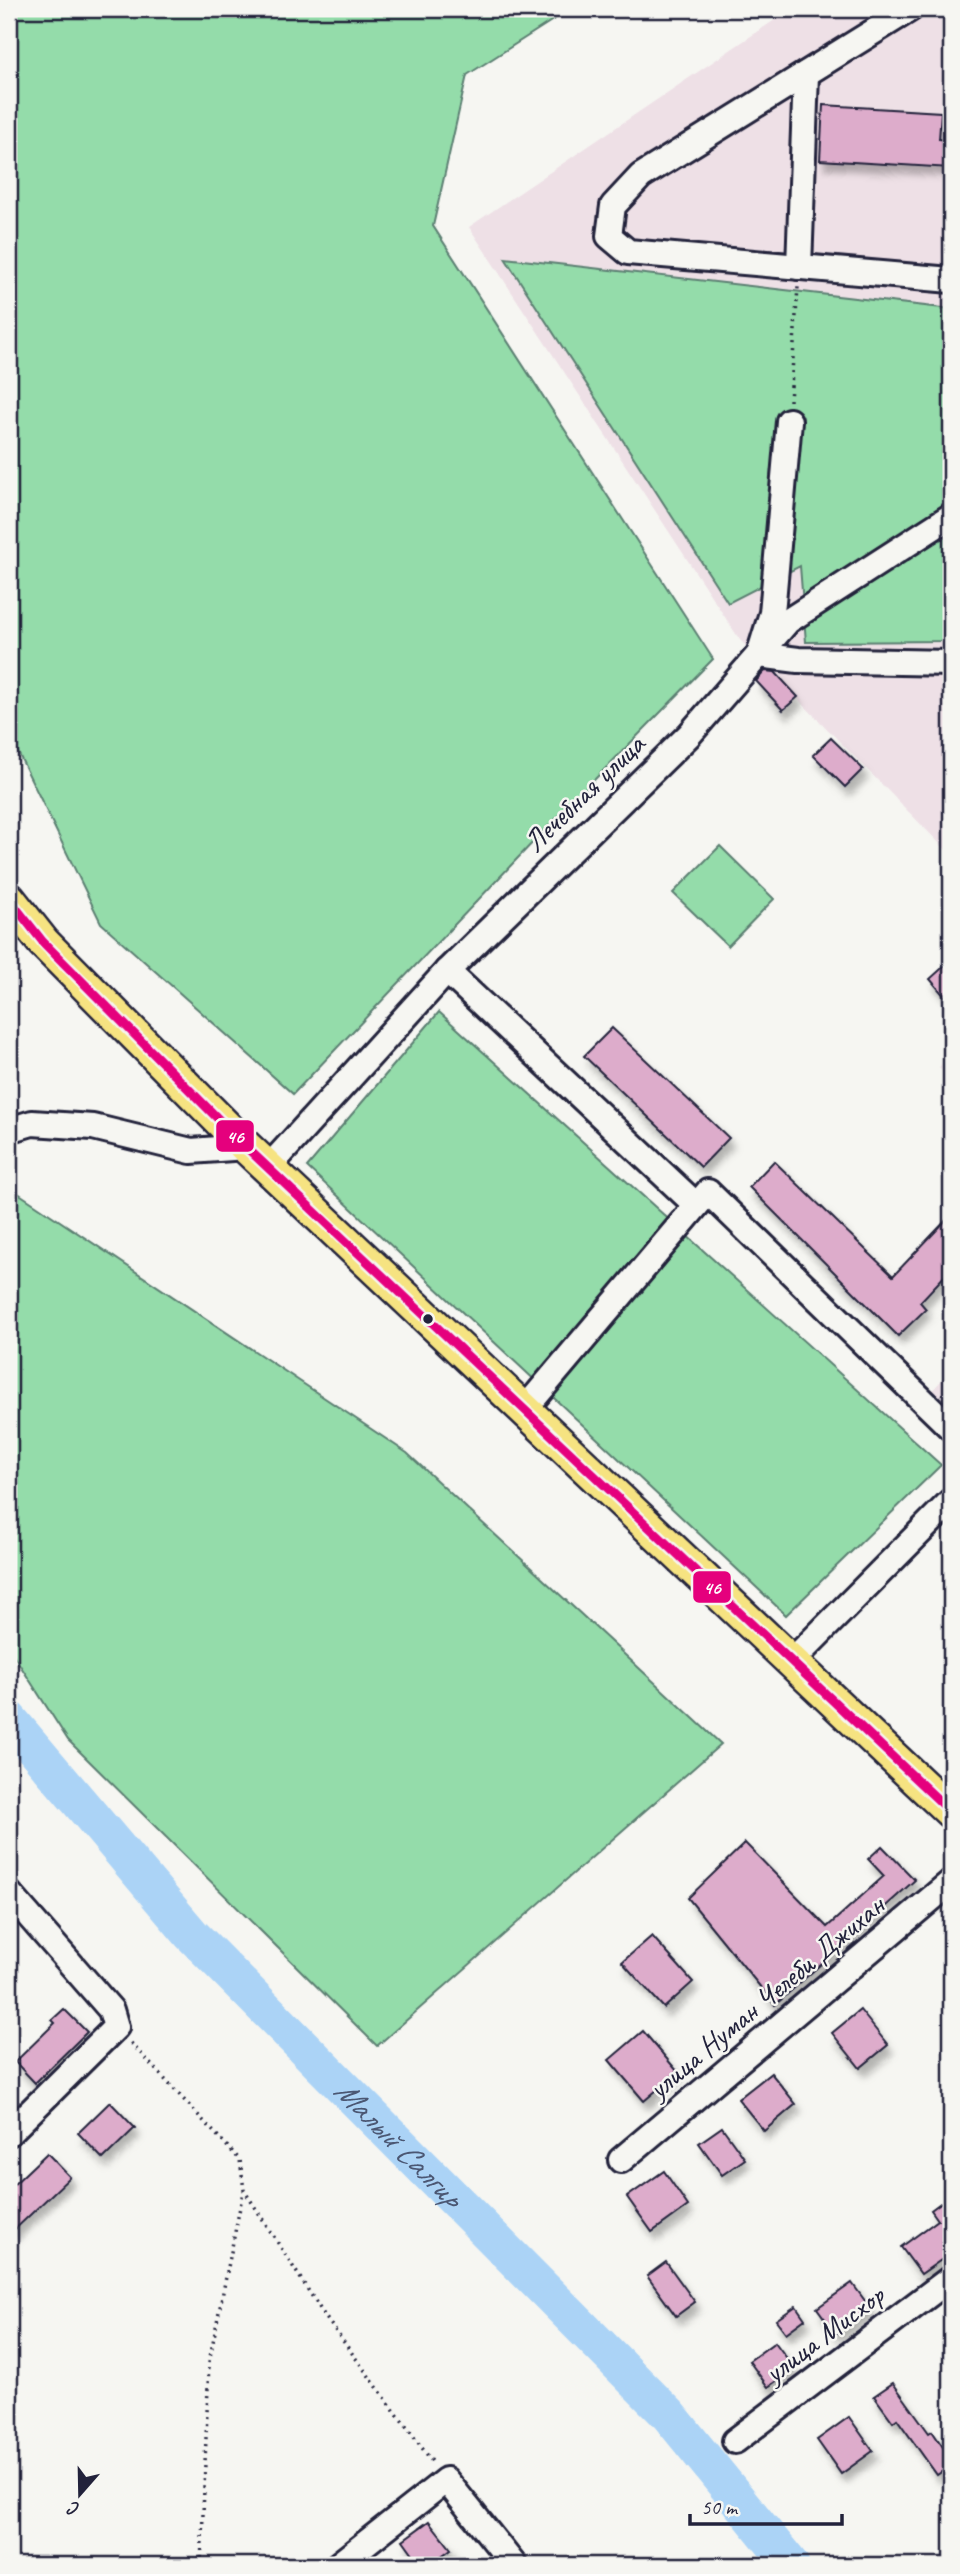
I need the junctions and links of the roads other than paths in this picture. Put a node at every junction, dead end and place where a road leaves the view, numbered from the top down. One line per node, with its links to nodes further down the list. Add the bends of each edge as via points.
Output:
1 (910, 9): 2 (street)
2 (806, 74): 3 (street); 3 (street, via 641,176 613,206 609,236 628,252)
3 (799, 267): 4 (street)
4 (951, 280)
5 (789, 421): 7 (street, via 772,613)
6 (951, 516): 7 (street, Лечебная улица, via 789,621)
7 (759, 655): 8 (street); 10 (street, Лечебная улица, via 689,735)
8 (951, 663)
9 (9, 898): 12 (main road, via 43,942)
10 (447, 971): 13 (street, Лечебная улица); 14 (street)
11 (9, 1130): 12 (street, via 32,1123 93,1127 191,1151)
12 (246, 1147): 13 (main road)
13 (268, 1168): 15 (main road)
14 (702, 1198): 15 (street); 16 (street)
15 (524, 1409): 18 (main road)
16 (951, 1429)
17 (951, 1501): 18 (street)
18 (791, 1662): 19 (main road)
19 (951, 1812)
20 (951, 1882): 23 (street, улица Нуман Челеби Джихан)
21 (9, 1893): 22 (street, via 111,2010 116,2027)
22 (9, 2133)
23 (621, 2161)
24 (951, 2278): 25 (street, улица Мисхор)
25 (735, 2441)
26 (338, 2565): 27 (street, via 446,2480)
27 (514, 2565)

